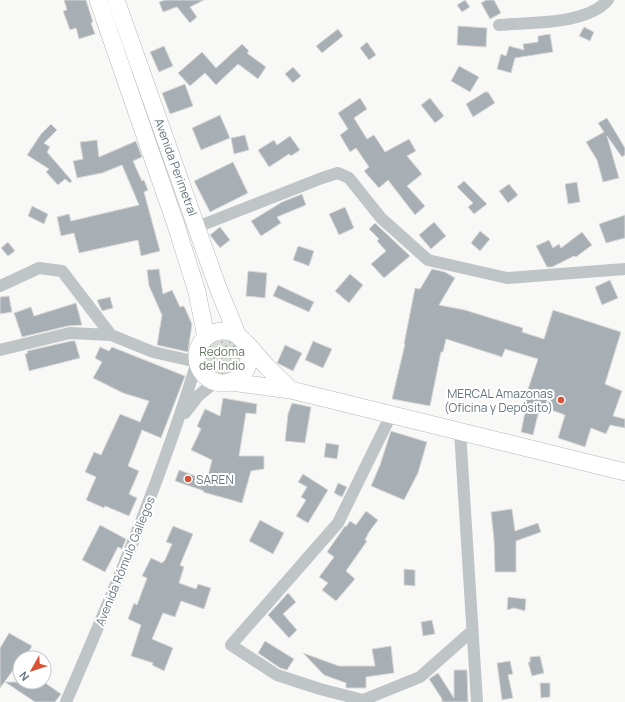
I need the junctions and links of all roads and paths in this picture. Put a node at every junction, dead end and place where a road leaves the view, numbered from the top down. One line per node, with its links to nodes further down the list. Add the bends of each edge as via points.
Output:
1 (98, 0): 9 (main road, Avenida Perimetral, via 176,225 197,292)
2 (116, 0): 5 (main road, Avenida Perimetral)
3 (608, 0): 4 (street, via 603,7 574,19)
4 (499, 25)
5 (197, 227): 6 (street, via 338,173 349,178 381,218 428,260 507,278); 10 (main road, Avenida Perimetral)
6 (625, 269)
7 (0, 286): 8 (street, via 39,268 62,272)
8 (111, 336): 11 (street, via 70,333); 12 (street, via 153,352)
9 (206, 337): 10 (main road, via 215,332 226,331); 12 (main road, via 198,348)
10 (240, 337): 13 (main road, via 248,348 248,365 238,379); 14 (main road)
11 (0, 350)
12 (197, 362): 13 (main road, via 204,375); 16 (street, Avenida Rómulo Gallegos)
13 (223, 382): 14 (main road); 16 (street, Avenida Rómulo Gallegos, via 198,396)
14 (291, 390): 15 (main road)
15 (391, 415): 17 (main road); 19 (street, via 338,523 231,645 277,675 363,700 420,677)
16 (180, 418): 20 (street, Avenida Rómulo Gallegos, via 115,590)
17 (460, 432): 18 (main road); 19 (street)
18 (625, 472)
19 (472, 631): 21 (street)
20 (66, 702)
21 (477, 702)

